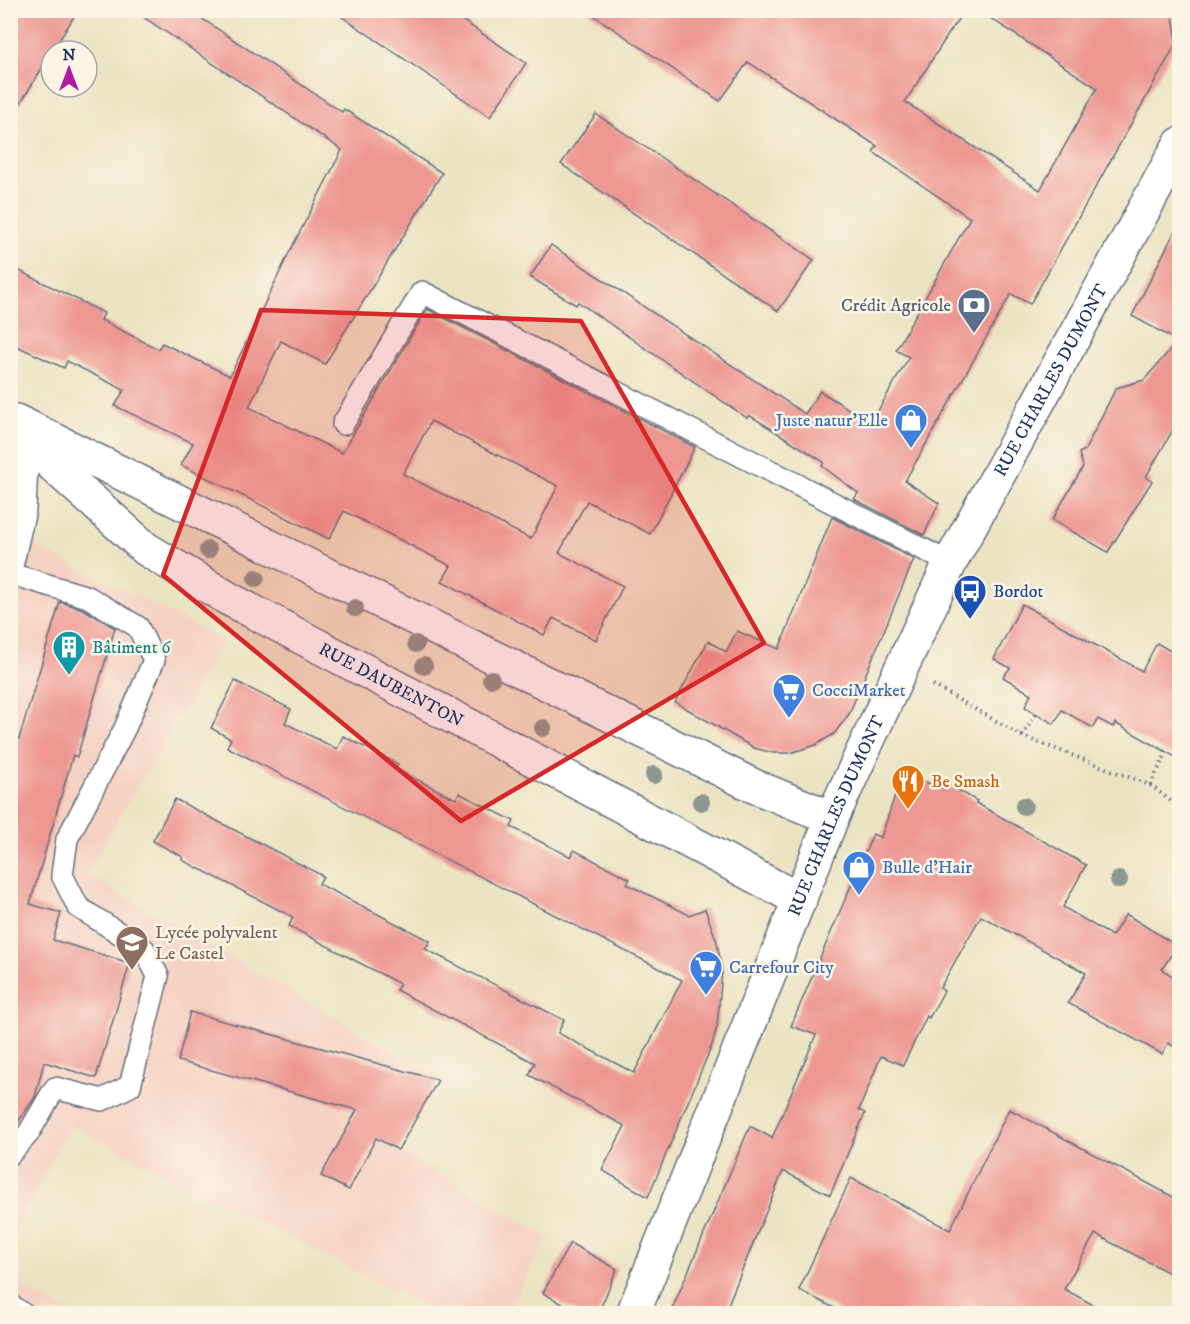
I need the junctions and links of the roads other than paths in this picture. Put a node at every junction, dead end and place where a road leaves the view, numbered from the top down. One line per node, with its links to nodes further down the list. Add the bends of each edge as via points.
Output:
1 (1179, 144): 4 (street, RUE CHARLES DUMONT)
2 (343, 424): 4 (lane, via 422,292)
3 (18, 427): 5 (lane, via 25,510); 6 (street, via 756,787); 7 (street, RUE DAUBENTON, via 146,549 229,599)
4 (950, 563): 6 (street, RUE CHARLES DUMONT)
5 (11, 574): 8 (lane, via 88,597 138,627 154,660 125,728 67,839 62,875 78,907 144,949 158,976 130,1086 102,1100 55,1088 28,1134)
6 (832, 819): 7 (street, RUE CHARLES DUMONT)
7 (800, 900): 11 (street, RUE CHARLES DUMONT)
8 (10, 1154)
9 (10, 1305): 10 (lane)
10 (23, 1314)
11 (633, 1314)

